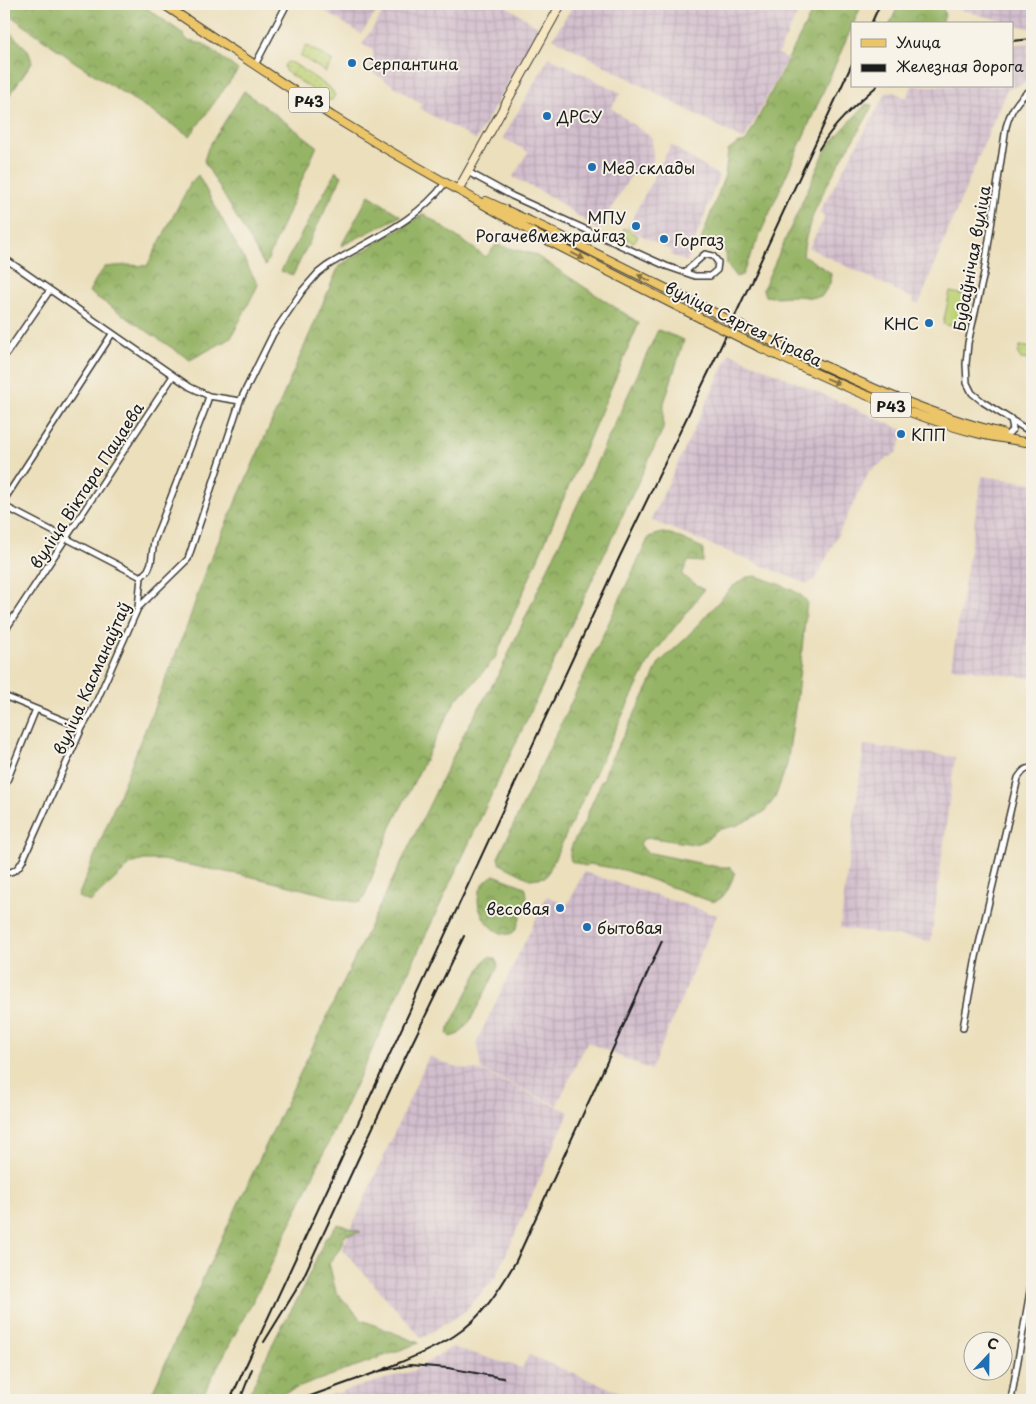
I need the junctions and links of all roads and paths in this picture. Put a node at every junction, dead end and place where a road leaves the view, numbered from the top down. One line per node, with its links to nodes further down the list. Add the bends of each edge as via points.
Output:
1 (163, 4): 4 (main road, вуліца Сяргея Кірава / Р43)
2 (287, 4): 4 (street)
3 (561, 4): 6 (street)
4 (255, 65): 7 (main road, вуліца Сяргея Кірава / Р43, via 332,116)
5 (1032, 89): 17 (street, Будаўнічая вуліца, via 1017,102 1006,128 966,364 967,383 972,393)
6 (468, 172): 8 (street); 10 (street, via 512,196)
7 (445, 183): 8 (main road, вуліца Сяргея Кірава / Р43); 16 (street, via 435,198 399,224 318,274 268,342)
8 (458, 190): 19 (main road, вуліца Сяргея Кірава / Р43, one-way to 8, bridge, via 909,403 850,378 547,229); 20 (main road, вуліца Сяргея Кірава / Р43, one-way to 20, bridge, via 539,236 829,380 910,412 982,434)
9 (4, 258): 11 (street)
10 (685, 272): 10 (street, via 695,276 712,275 718,268 718,262 705,254)
11 (50, 290): 12 (street); 13 (street)
12 (112, 334): 14 (street); 21 (street)
13 (4, 357)
14 (172, 376): 15 (street); 23 (street, вуліца Віктара Пацаева)
15 (208, 396): 16 (street); 24 (street, вуліца Касманаўтаў, via 154,540 151,563)
16 (240, 401): 25 (street, via 188,559)
17 (1010, 419): 18 (street, Будаўнічая вуліца); 19 (street, via 1013,429)
18 (1032, 433)
19 (1007, 435): 20 (main road, вуліца Сяргея Кірава / Р43)
20 (1032, 442)
21 (4, 500)
22 (4, 506): 23 (street)
23 (66, 539): 24 (street); 26 (street, вуліца Віктара Пацаева)
24 (141, 577): 25 (street, вуліца Касманаўтаў)
25 (138, 608): 29 (street, вуліца Касманаўтаў)
26 (4, 632)
27 (4, 696): 28 (street)
28 (36, 709): 29 (street); 31 (street)
29 (82, 728): 32 (street, вуліца Касманаўтаў, via 18,869)
30 (1032, 768): 33 (street, via 1021,772 1018,778 976,957)
31 (4, 788)
32 (4, 873)
33 (963, 1028)
34 (1032, 1280): 35 (street)
35 (1011, 1400)

